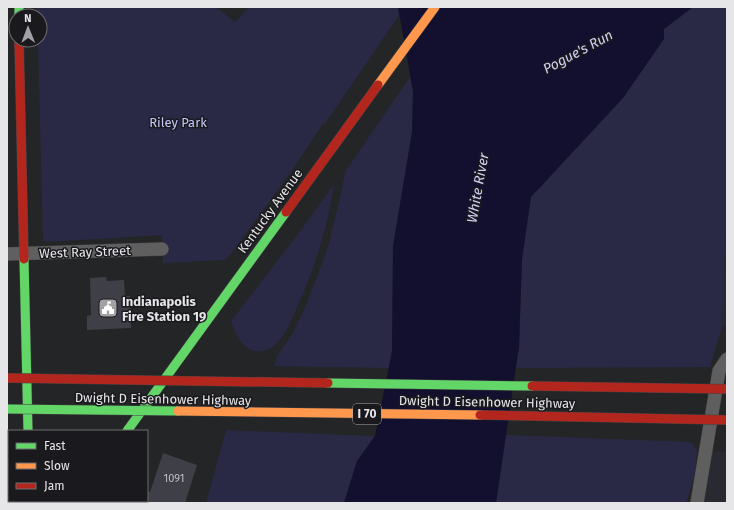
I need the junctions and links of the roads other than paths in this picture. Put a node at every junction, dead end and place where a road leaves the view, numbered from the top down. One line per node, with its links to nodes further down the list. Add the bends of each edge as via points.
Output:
1 (435, 7): 14 (main road, Kentucky Avenue)
2 (19, 48): 4 (main road)
3 (162, 249): 4 (street, West Ray Street)
4 (24, 253): 5 (street, West Ray Street); 13 (main road)
5 (7, 254)
6 (727, 359): 15 (street, via 719,371)
7 (7, 378): 9 (main road, Dwight D Eisenhower Highway, bridge)
8 (727, 381): 9 (main road, bridge)
9 (598, 386): 10 (main road, Dwight D Eisenhower Highway, bridge)
10 (727, 389)
11 (7, 409): 12 (main road, Dwight D Eisenhower Highway / I 70, bridge)
12 (727, 420)
13 (28, 430)
14 (128, 430)
15 (698, 503)

